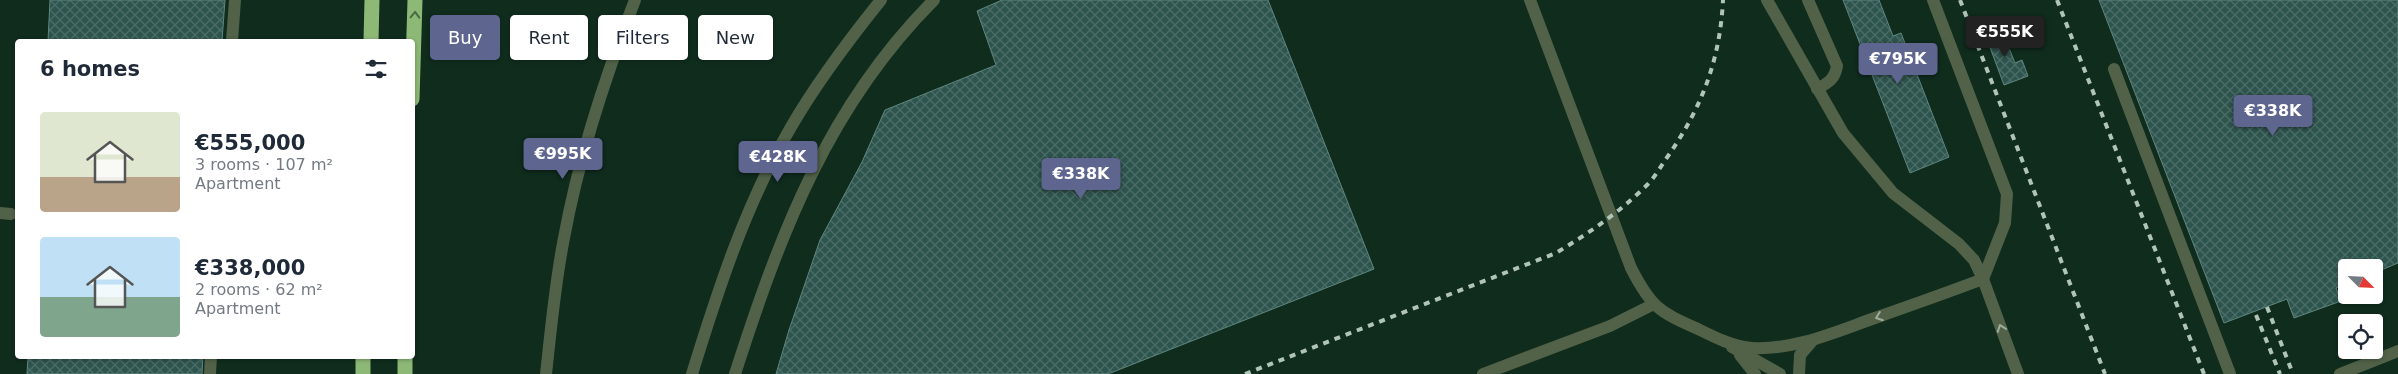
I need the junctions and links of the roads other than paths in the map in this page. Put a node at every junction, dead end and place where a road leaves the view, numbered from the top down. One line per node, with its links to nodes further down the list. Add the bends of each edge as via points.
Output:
1 (235, 0): 11 (street)
2 (372, 0): 12 (highway)
3 (415, 0): 13 (highway, one-way to 3)
4 (635, 0): 28 (street, via 585,145 564,237)
5 (881, 0): 29 (street, via 835,57 790,129 752,204 715,300)
6 (934, 0): 30 (street, via 888,52 827,141 791,215)
7 (1530, 0): 17 (street, via 1631,268)
8 (1767, 0): 15 (street)
9 (1808, 0): 15 (street, via 1837,66 1831,81)
10 (1934, 0): 16 (street, via 2007,194 2005,223)
11 (232, 39)
12 (371, 39)
13 (414, 39)
14 (2114, 68): 36 (street)
15 (1818, 89): 16 (street, via 1843,134 1894,193 1960,244 1974,260)
16 (1983, 279): 19 (street, one-way to 19); 35 (street, one-way to 16)
17 (1654, 304): 18 (street, via 1674,319); 31 (street, via 1610,326)
18 (1719, 339): 19 (street, via 1749,348 1796,345); 20 (street)
19 (1813, 340): 34 (street, via 1800,356)
20 (1737, 351): 32 (street); 33 (street)
21 (2398, 351): 37 (street)
22 (211, 359): 25 (street)
23 (363, 359): 26 (highway)
24 (405, 359): 27 (highway)
25 (210, 374)
26 (363, 374)
27 (405, 374)
28 (546, 374)
29 (692, 374)
30 (735, 374)
31 (1483, 374)
32 (1755, 374)
33 (1780, 374)
34 (1800, 374)
35 (2018, 374)
36 (2230, 374)
37 (2340, 374)

